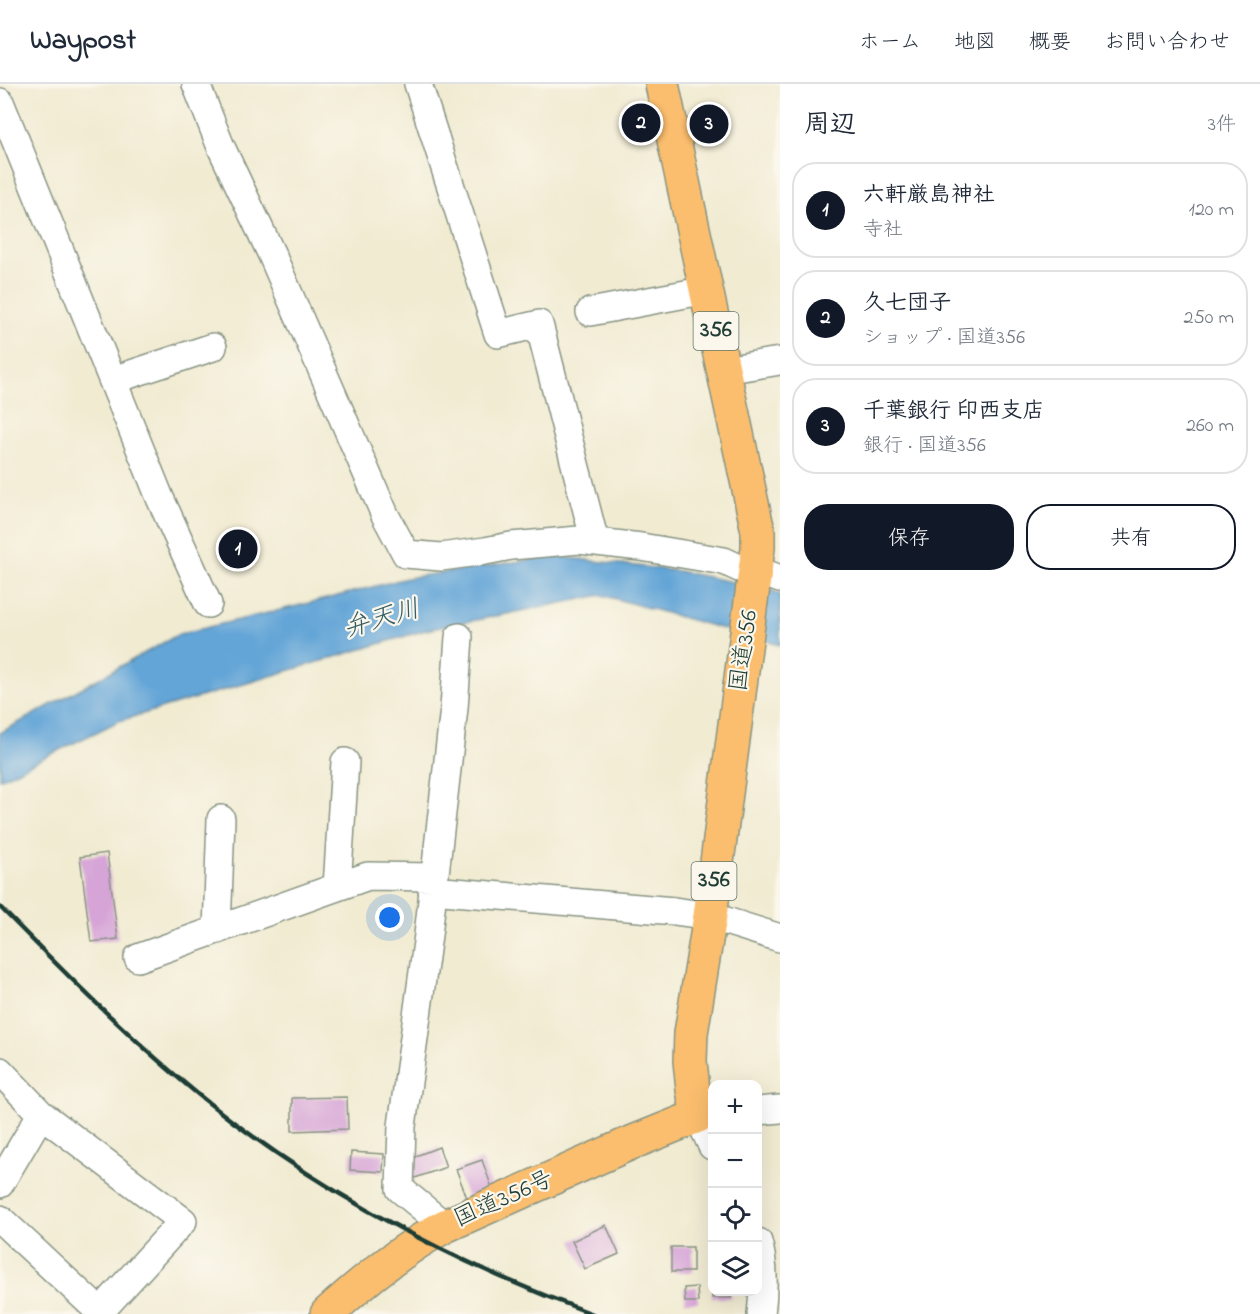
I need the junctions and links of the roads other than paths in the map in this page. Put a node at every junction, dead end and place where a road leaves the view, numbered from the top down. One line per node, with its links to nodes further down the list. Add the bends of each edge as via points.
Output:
1 (196, 84): 11 (street, via 385,515 406,554 441,557 511,546)
2 (418, 84): 11 (street, via 498,334 539,324)
3 (662, 84): 5 (highway, 国道356 / 356)
4 (0, 102): 10 (street)
5 (707, 290): 6 (street); 9 (highway, 国道356 / 356)
6 (590, 312)
7 (213, 347): 10 (street)
8 (780, 361): 9 (street)
9 (724, 370): 12 (highway, 国道356 / 356)
10 (113, 380): 13 (street)
11 (595, 542): 12 (street, via 724,561)
12 (764, 576): 19 (highway, 国道356 / 356, via 746,646)
13 (208, 604)
14 (459, 637): 17 (street)
15 (345, 762): 18 (street)
16 (221, 819): 20 (street)
17 (433, 884): 18 (street, via 368,876); 19 (street); 31 (street, via 402,1126 400,1189)
18 (337, 887): 20 (street)
19 (710, 916): 21 (street); 27 (highway, 国道356 / 356, via 690,1061 693,1090)
20 (217, 930): 22 (street)
21 (780, 938)
22 (138, 958)
23 (0, 1071): 26 (street)
24 (780, 1110): 25 (street)
25 (762, 1111)
26 (41, 1114): 29 (street); 34 (street, via 183,1221)
27 (705, 1116): 28 (street); 31 (highway, 国道356号, via 626,1145)
28 (709, 1134)
29 (0, 1184)
30 (0, 1220): 34 (street)
31 (445, 1226): 35 (highway, 国道356号, via 380,1267)
32 (762, 1250): 33 (street)
33 (771, 1268): 36 (street, via 764,1281)
34 (99, 1313)
35 (327, 1314)
36 (762, 1314)

